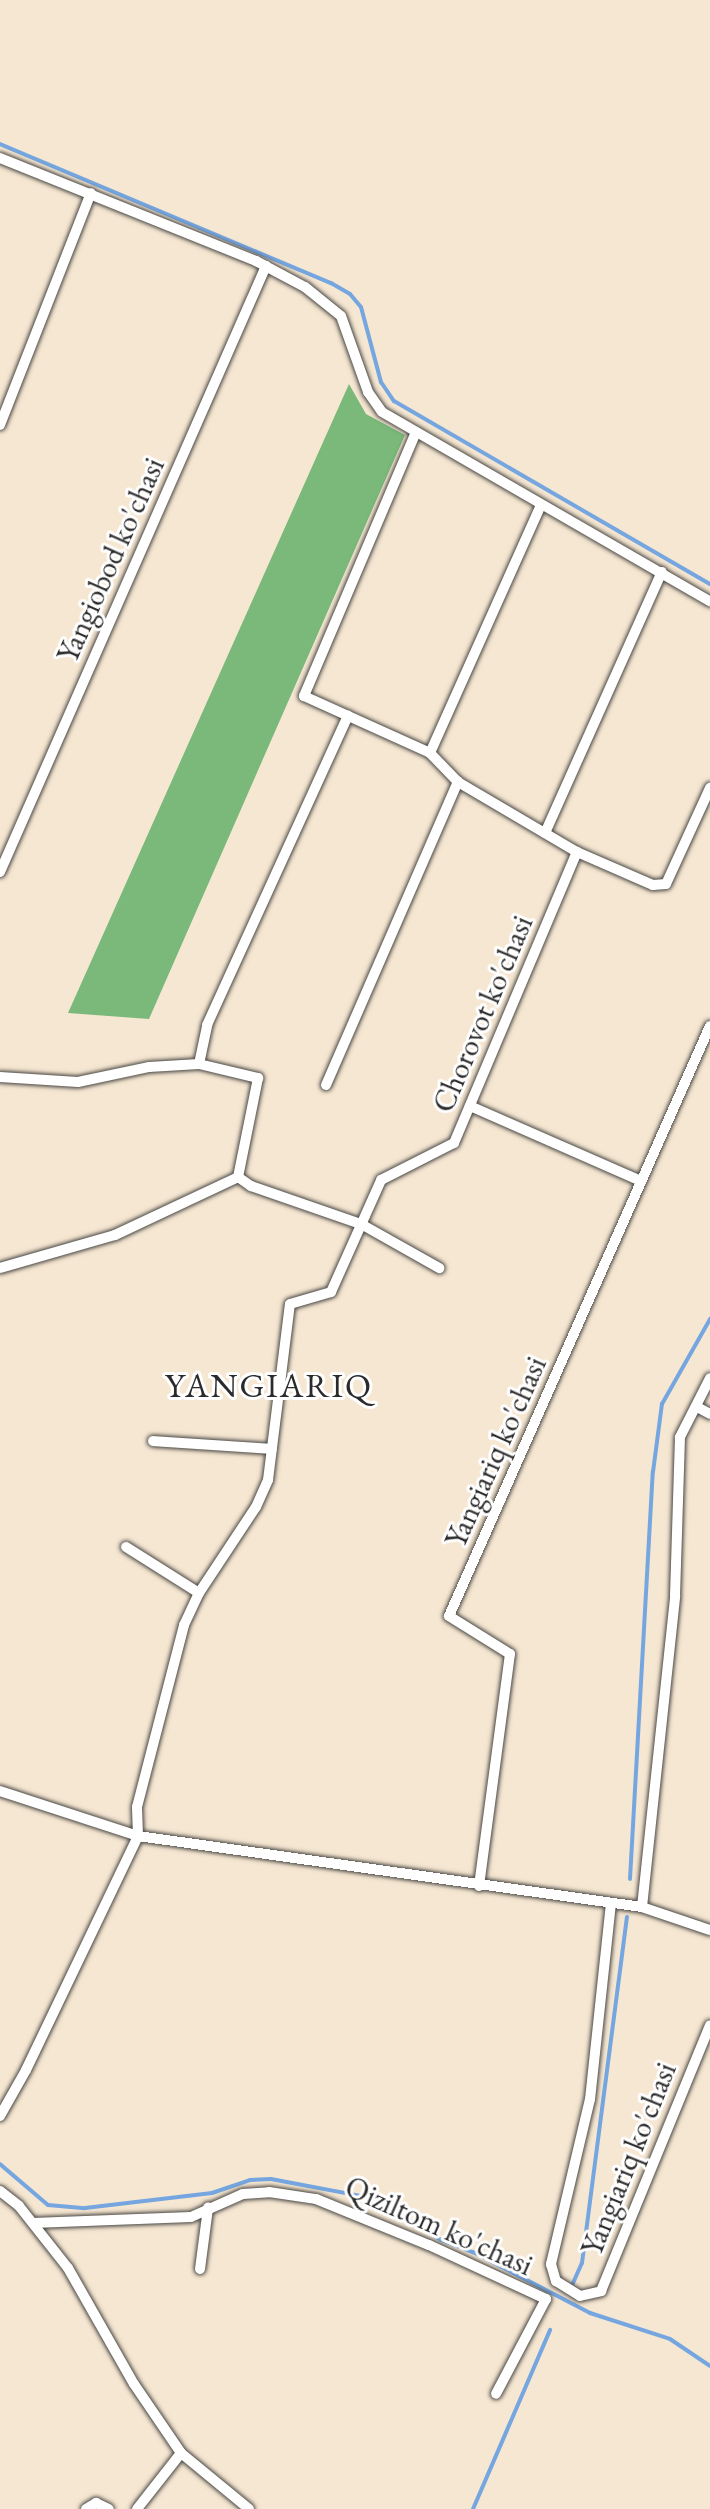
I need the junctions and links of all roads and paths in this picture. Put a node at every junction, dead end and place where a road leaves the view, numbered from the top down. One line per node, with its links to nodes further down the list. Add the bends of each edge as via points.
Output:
1 (0, 158): 2 (street)
2 (91, 193): 3 (street); 4 (street)
3 (266, 266): 5 (street, via 305,287 341,316 368,392 382,412); 15 (street, Yangiobod ko'chasi)
4 (0, 425)
5 (416, 432): 6 (street); 9 (street, via 304,696)
6 (541, 505): 7 (street); 10 (street)
7 (662, 572): 8 (street); 13 (street)
8 (710, 601)
9 (348, 716): 10 (street); 18 (street, via 207,1025)
10 (430, 753): 11 (street)
11 (458, 782): 13 (street); 20 (street)
12 (710, 788): 14 (street, via 666,884 653,885)
13 (545, 833): 14 (street)
14 (577, 852): 21 (street, Chorovot ko'chasi)
15 (4, 853): 16 (street, Yangiobod ko'chasi)
16 (0, 872)
17 (710, 1026): 23 (street, Yangiariq ko'chasi)
18 (199, 1064): 19 (street, via 149,1067 78,1082); 22 (street, via 258,1078)
19 (0, 1077)
20 (326, 1085)
21 (470, 1106): 23 (street); 24 (street, Chorovot ko'chasi, via 454,1143 381,1180)
22 (238, 1177): 24 (street); 25 (street, via 115,1235)
23 (641, 1181): 36 (street, Yangiariq ko'chasi, via 449,1616 510,1654)
24 (361, 1224): 26 (street); 31 (street, Chorovot ko'chasi, via 331,1292 290,1304)
25 (0, 1268)
26 (439, 1268)
27 (710, 1378): 28 (street)
28 (697, 1407): 29 (street); 38 (street, via 680,1437 675,1596)
29 (710, 1414)
30 (153, 1441): 31 (street)
31 (272, 1449): 33 (street, via 268,1480 256,1507)
32 (126, 1547): 33 (street)
33 (199, 1593): 35 (street, via 184,1625 137,1807)
34 (0, 1791): 35 (street)
35 (138, 1836): 36 (street); 41 (street)
36 (479, 1886): 37 (street)
37 (611, 1903): 38 (street); 40 (street, Yangiariq ko'chasi, via 590,2099 551,2264 556,2281 580,2296 601,2291)
38 (642, 1907): 39 (street)
39 (710, 1930)
40 (710, 2025)
41 (0, 2116)
42 (0, 2191): 44 (street)
43 (208, 2208): 44 (street, Qiziltom ko'chasi, via 191,2217); 45 (street); 46 (street, Qiziltom ko'chasi, via 243,2194 316,2199 546,2299)
44 (33, 2223): 47 (street, via 68,2268 134,2384)
45 (200, 2269)
46 (496, 2394)
47 (181, 2453): 50 (street); 51 (street)
48 (86, 2509): 49 (street, via 96,2503)
49 (109, 2509)
50 (137, 2509)
51 (249, 2509)

